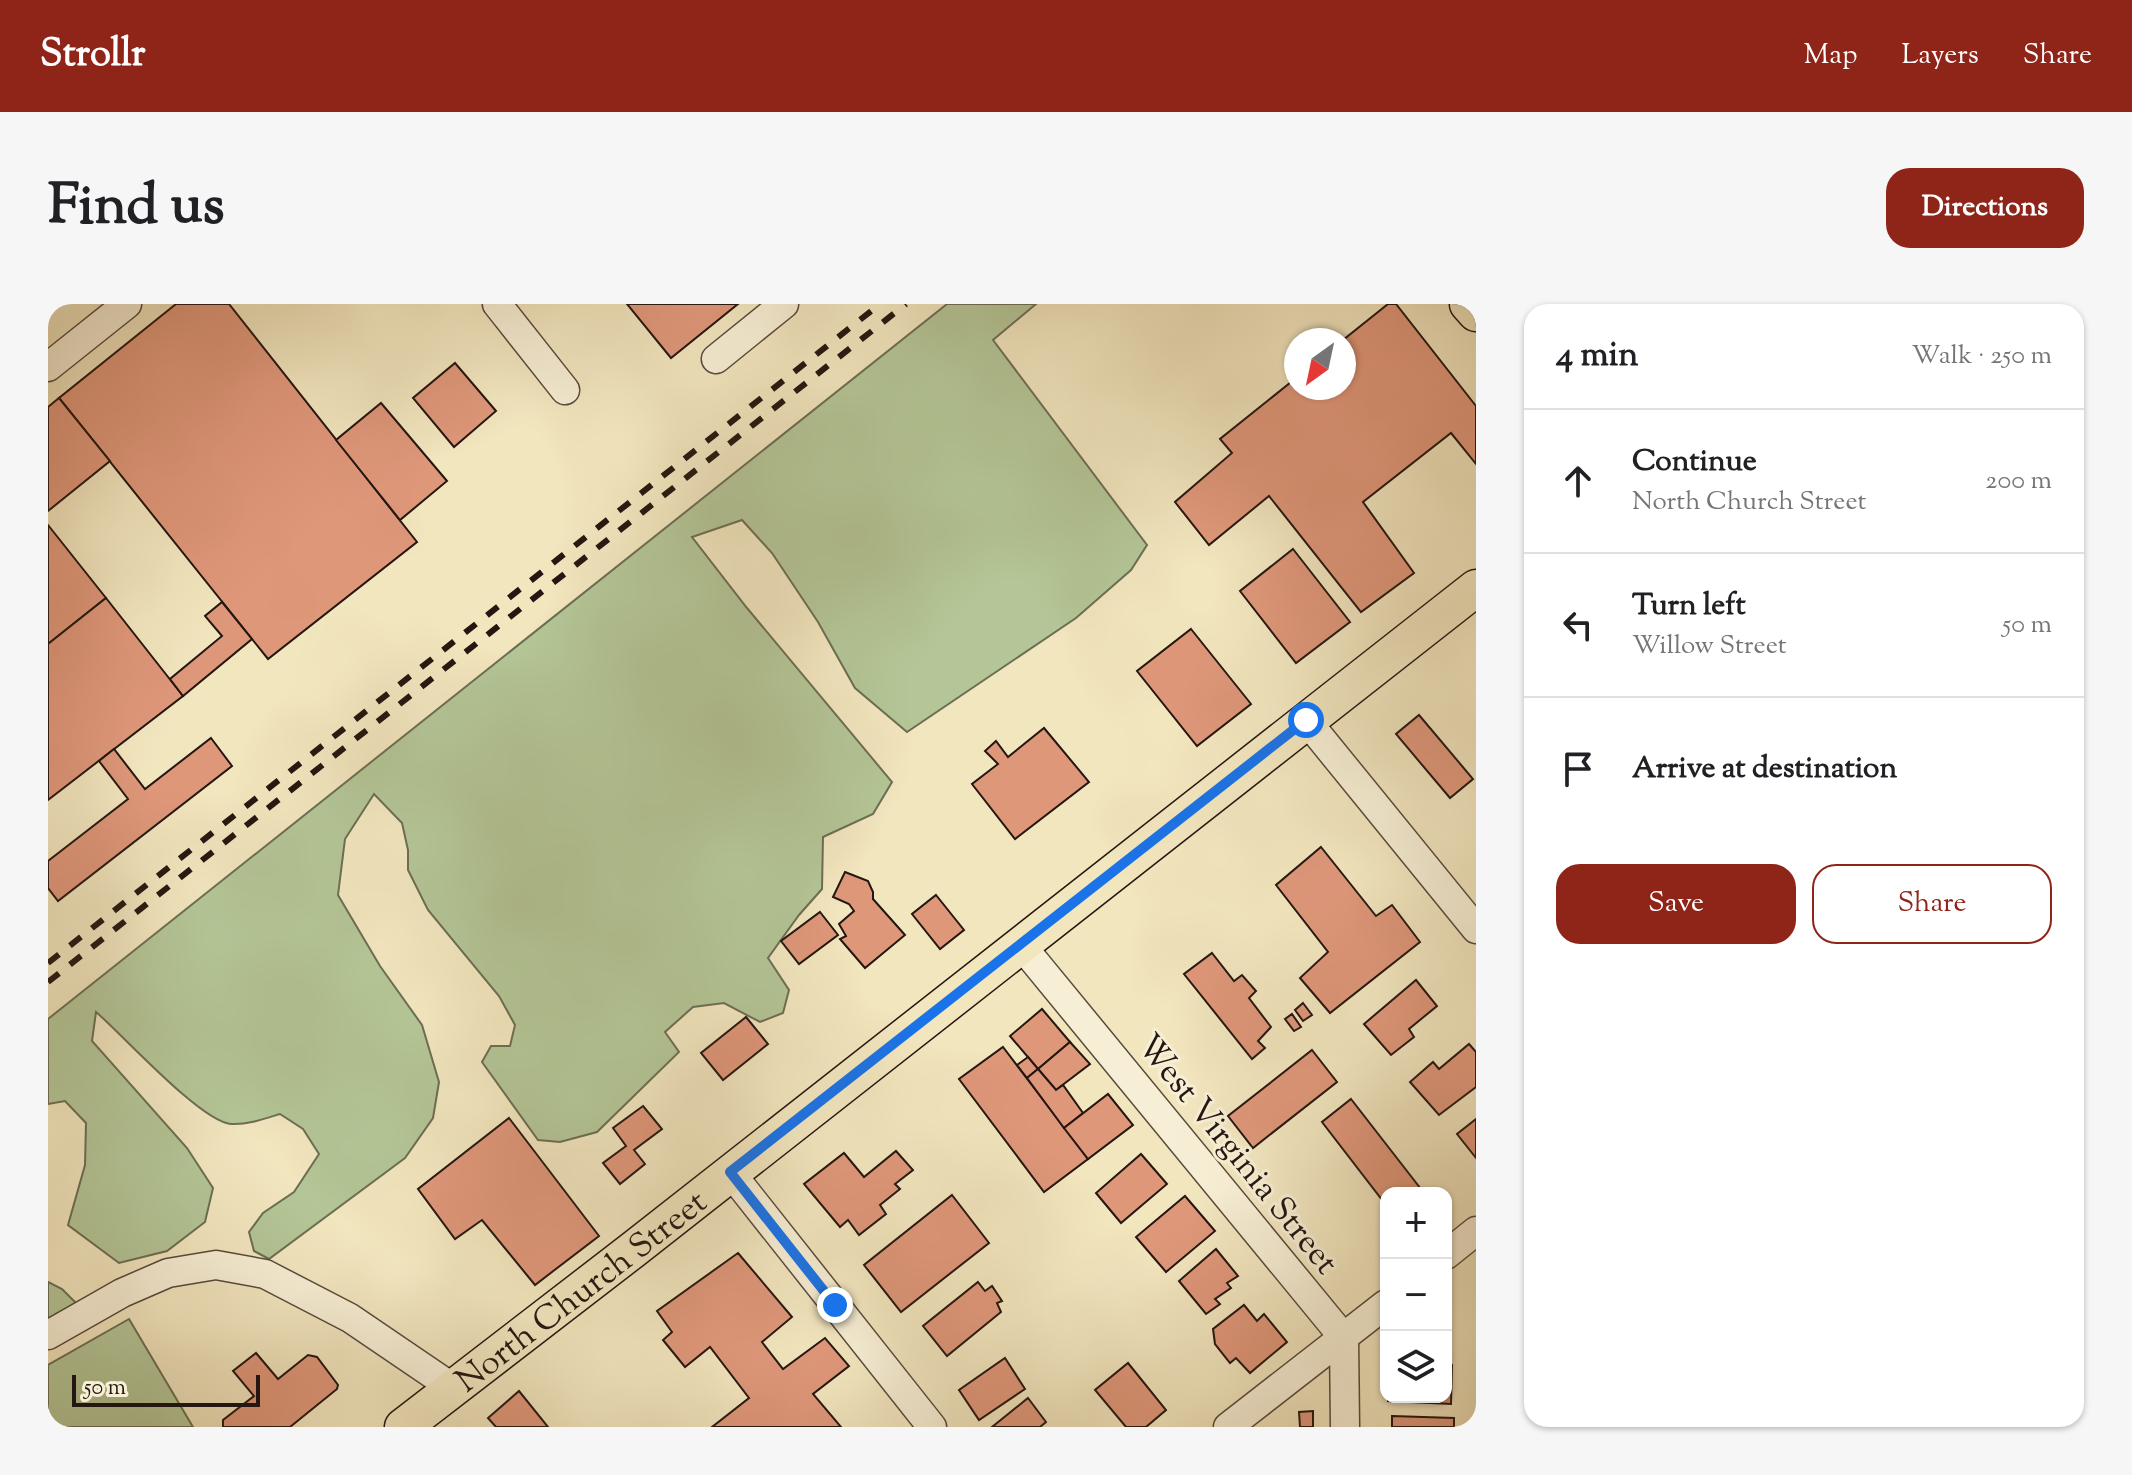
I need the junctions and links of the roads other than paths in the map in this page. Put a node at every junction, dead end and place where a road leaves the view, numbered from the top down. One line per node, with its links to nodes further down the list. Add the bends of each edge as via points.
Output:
1 (127, 304): 7 (street)
2 (497, 304): 8 (street)
3 (784, 304): 6 (street)
4 (1468, 304): 5 (main road)
5 (1476, 313)
6 (716, 359)
7 (48, 367)
8 (565, 390)
9 (1476, 588): 10 (main road, North Church Street)
10 (1306, 720): 11 (street); 12 (main road, North Church Street)
11 (1476, 929)
12 (1021, 945): 13 (main road, North Church Street); 18 (street, West Virginia Street)
13 (730, 1172): 19 (main road, North Church Street); 21 (street)
14 (1476, 1231): 15 (street)
15 (1452, 1250)
16 (1380, 1309): 18 (street)
17 (48, 1335): 19 (street, via 168,1273 216,1265 278,1280 350,1318)
18 (1344, 1338): 22 (street); 23 (street)
19 (453, 1388): 20 (main road, North Church Street)
20 (403, 1427)
21 (932, 1427)
22 (1228, 1427)
23 (1345, 1427)

